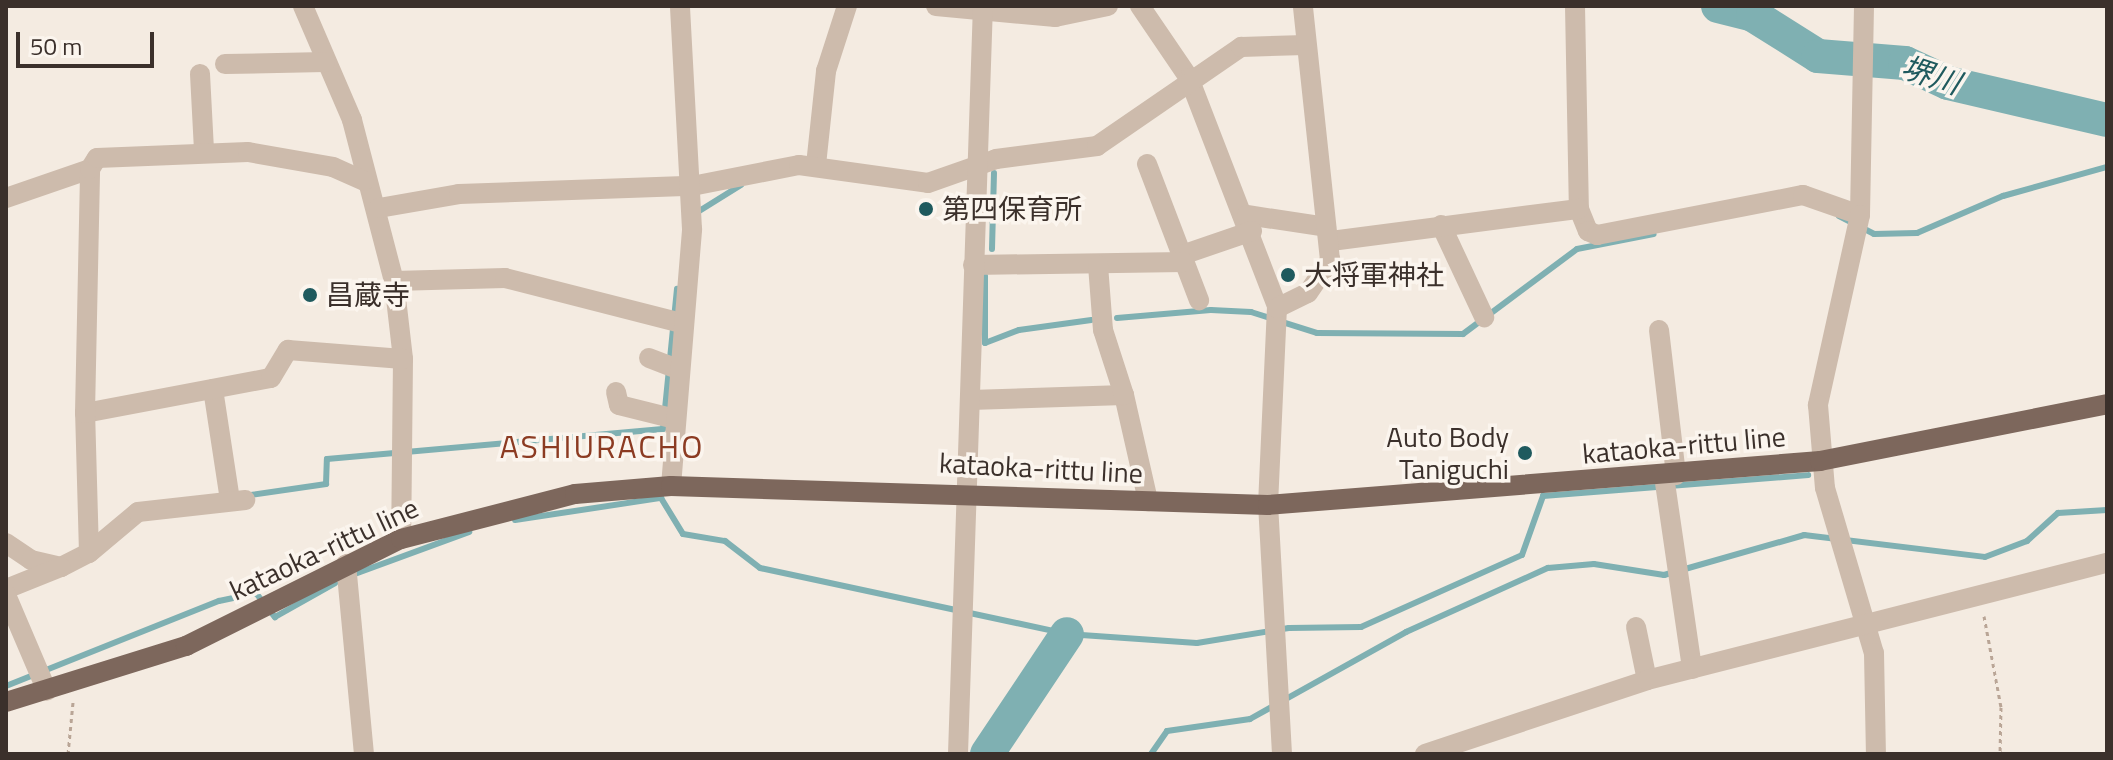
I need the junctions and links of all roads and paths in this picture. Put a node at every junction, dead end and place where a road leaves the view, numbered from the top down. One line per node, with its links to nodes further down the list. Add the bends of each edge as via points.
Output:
1 (303, 6): 13 (street)
2 (680, 6): 23 (street)
3 (847, 6): 18 (street, via 826,71)
4 (936, 6): 10 (street)
5 (1108, 6): 11 (street)
6 (1140, 6): 16 (street)
7 (1303, 6): 12 (street)
8 (1575, 6): 26 (street)
9 (1864, 6): 27 (street)
10 (982, 8): 11 (street); 19 (street)
11 (1053, 12)
12 (1305, 45): 16 (street, via 1241,47); 30 (street)
13 (325, 62): 14 (street); 22 (street, via 352,120)
14 (225, 64)
15 (200, 74): 17 (street)
16 (1189, 78): 19 (street, via 1097,146); 28 (street)
17 (204, 151): 21 (street, via 97,158); 22 (street, via 302,160)
18 (817, 159): 19 (street, via 928,183); 23 (street)
19 (979, 159): 32 (street)
20 (1147, 164): 31 (street)
21 (90, 169): 24 (street); 46 (street)
22 (364, 181): 25 (street)
23 (692, 194): 25 (street, via 459,194); 38 (street, via 692,229)
24 (6, 198)
25 (379, 208): 34 (street)
26 (1579, 209): 27 (street, via 1597,235 1803,195); 29 (street)
27 (1860, 215): 48 (street, via 1821,373)
28 (1250, 223): 30 (street); 31 (street); 36 (street)
29 (1441, 225): 30 (street); 37 (street)
30 (1328, 234): 36 (street, via 1324,279)
31 (1183, 258): 33 (street); 35 (street)
32 (973, 265): 33 (street); 44 (street)
33 (1098, 265): 43 (street, via 1103,330)
34 (394, 281): 38 (street, via 505,278); 40 (street)
35 (1199, 300)
36 (1277, 307): 53 (street)
37 (1484, 317)
38 (674, 322): 47 (street, via 665,364)
39 (1659, 330): 49 (street)
40 (403, 359): 41 (street, via 288,350 280,375); 54 (street)
41 (213, 389): 46 (street); 56 (street, via 238,500 138,512)
42 (616, 392): 47 (street, via 619,405)
43 (1124, 395): 44 (street); 52 (street)
44 (970, 400): 51 (street)
45 (2107, 404): 48 (main road, kataoka-rittu line)
46 (85, 413): 56 (street)
47 (670, 418): 50 (street)
48 (1820, 461): 49 (main road, kataoka-rittu line); 63 (street)
49 (1670, 475): 53 (main road, kataoka-rittu line); 65 (street)
50 (671, 486): 51 (main road, kataoka-rittu line); 54 (main road, kataoka-rittu line, via 513,505)
51 (968, 494): 52 (main road, kataoka-rittu line); 72 (street)
52 (1148, 501): 53 (main road, kataoka-rittu line)
53 (1268, 505): 73 (street)
54 (401, 539): 58 (main road, kataoka-rittu line)
55 (6, 543): 59 (street, via 31,560)
56 (89, 553): 59 (street)
57 (2107, 563): 61 (street)
58 (346, 564): 67 (main road, kataoka-rittu line, via 186,646); 71 (street)
59 (61, 567): 60 (street)
60 (6, 589)
61 (1979, 591): 63 (street); 76 (path, via 2001,707)
62 (6, 595): 68 (street)
63 (1866, 622): 65 (street); 75 (street)
64 (1636, 627): 66 (street)
65 (1692, 669): 66 (street)
66 (1647, 680): 74 (street)
67 (73, 684): 68 (main road, kataoka-rittu line); 70 (path)
68 (47, 691): 69 (main road, kataoka-rittu line)
69 (6, 702)
70 (68, 754)
71 (364, 754)
72 (958, 754)
73 (1282, 754)
74 (1425, 754)
75 (1876, 754)
76 (2000, 754)

